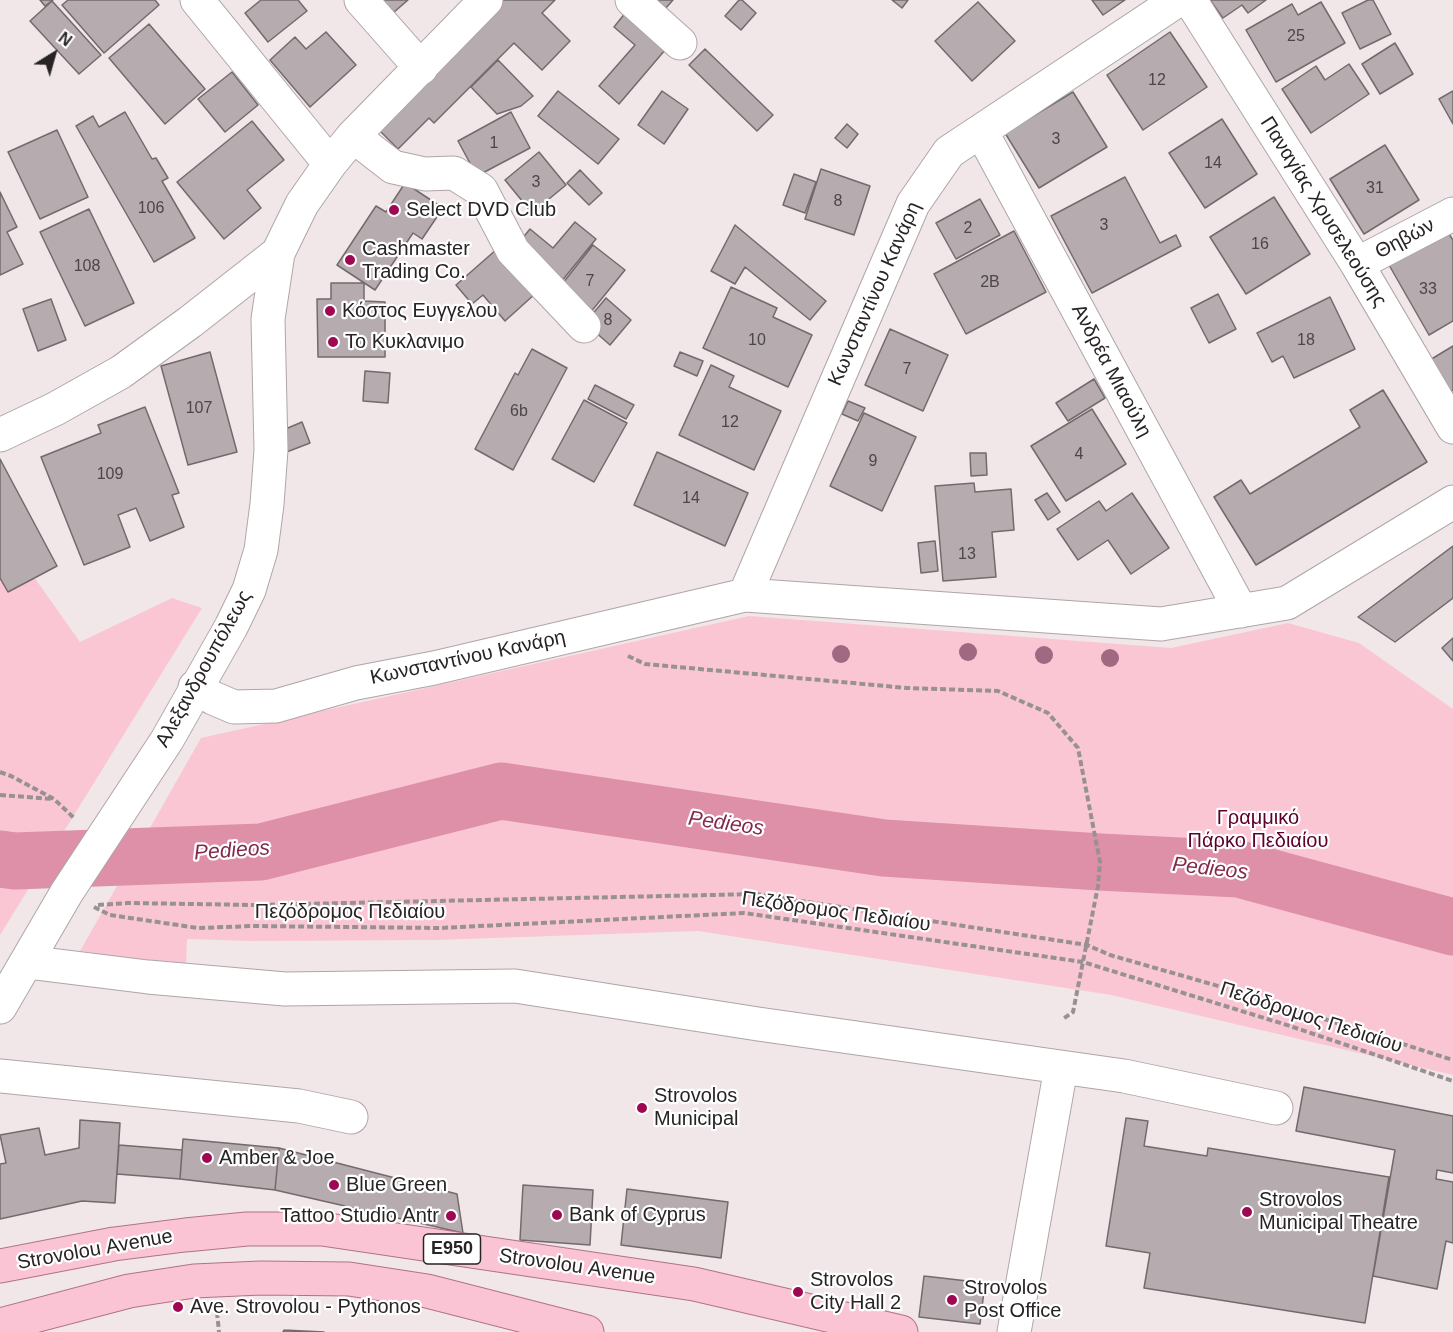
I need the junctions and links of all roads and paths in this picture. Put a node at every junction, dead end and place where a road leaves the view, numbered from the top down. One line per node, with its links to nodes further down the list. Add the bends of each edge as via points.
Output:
1 (197, 0): 11 (street)
2 (361, 0): 8 (street)
3 (486, 0): 8 (street)
4 (632, 0): 7 (street)
5 (1178, 0): 9 (street, Κωνσταντίνου Κανάρη)
6 (1190, 0): 14 (street, Παναγίας Χρυσελεούσης)
7 (680, 42)
8 (421, 68): 10 (street)
9 (981, 130): 19 (street, Κωνσταντίνου Κανάρη, via 949,152 913,204); 20 (street, Ανδρέα Μιαούλη)
10 (353, 136): 11 (street); 15 (street, via 393,167 425,174 454,173 481,190 513,250)
11 (330, 164): 13 (street, via 302,204)
12 (1453, 214): 14 (street, Θηβών)
13 (278, 253): 17 (street, via 121,372); 22 (street, Αλεξανδρουπόλεως, via 268,319 271,450 261,550 249,590)
14 (1357, 264): 16 (street, Παναγίας Χρυσελεούσης)
15 (584, 326)
16 (1453, 427)
17 (0, 435)
18 (1453, 502): 20 (street, Κωνσταντίνου Κανάρη, via 1287,603)
19 (745, 595): 20 (street, Κωνσταντίνου Κανάρη, via 1161,624); 21 (street, Κωνσταντίνου Κανάρη)
20 (1241, 611)
21 (583, 633): 22 (street, Κωνσταντίνου Κανάρη, via 356,683 276,706 234,707); 28 (path, via 645,664 907,688 998,691 1048,713 1078,748 1100,862)
22 (195, 687): 27 (street, Αλεξανδρουπόλεως)
23 (0, 772): 25 (path)
24 (0, 795): 25 (path)
25 (54, 799): 26 (path)
26 (74, 818)
27 (77, 903): 28 (path, via 255,905 756,894); 29 (street, Αλεξανδρουπόλεως); 30 (path, Πεζόδρομος Πεδιαίου, via 110,915 198,928 440,928 744,913)
28 (1087, 945): 30 (path); 33 (path)
29 (27, 962): 31 (street, Αλεξανδρουπόλεως); 34 (street, via 285,989 515,986)
30 (1083, 962): 32 (path, via 1073,1012); 36 (path, Πεζόδρομος Πεδιαίου)
31 (0, 1007)
32 (1063, 1020)
33 (1453, 1060)
34 (1061, 1068): 37 (street, via 1124,1076); 44 (street)
35 (0, 1076): 38 (street, via 299,1106)
36 (1453, 1081)
37 (1276, 1108)
38 (351, 1117)
39 (0, 1266): 43 (main road, Strovolou Avenue / E950, via 185,1235 247,1229 321,1229 694,1284)
40 (0, 1324): 41 (main road, E950, via 129,1291 194,1281 261,1278 349,1279 427,1291)
41 (549, 1327): 42 (main road, E950)
42 (587, 1332)
43 (901, 1332)
44 (1014, 1332)

